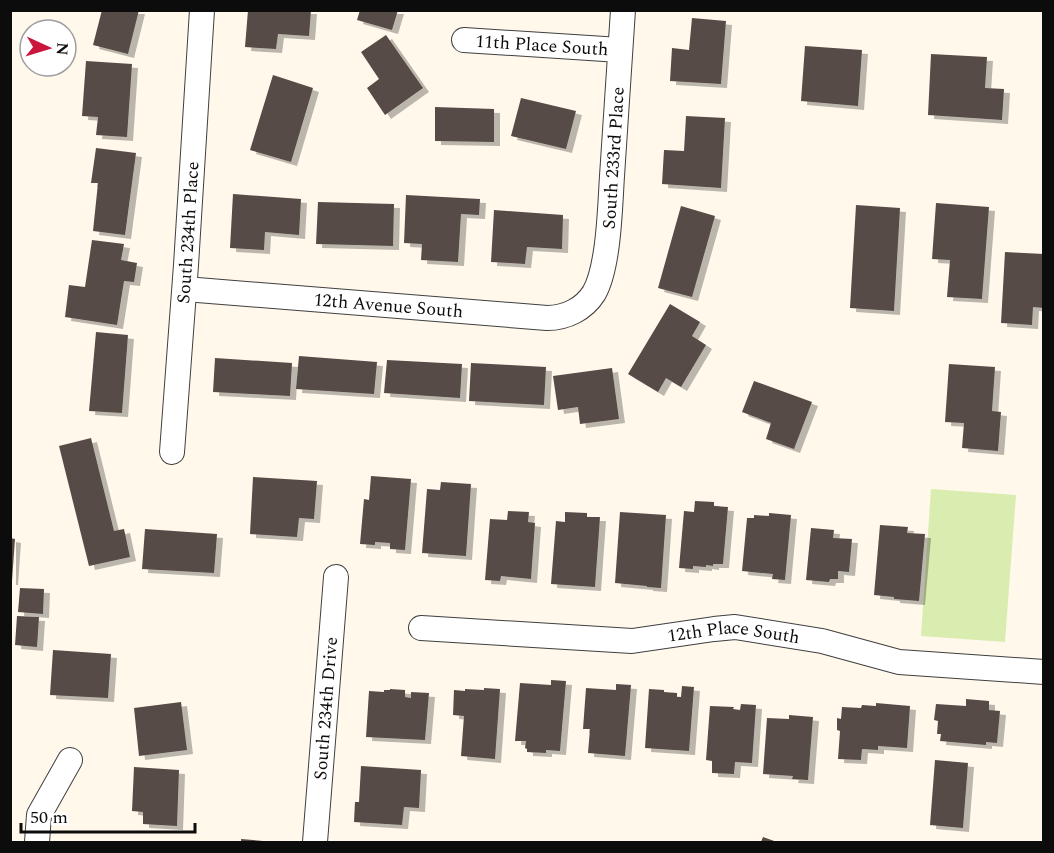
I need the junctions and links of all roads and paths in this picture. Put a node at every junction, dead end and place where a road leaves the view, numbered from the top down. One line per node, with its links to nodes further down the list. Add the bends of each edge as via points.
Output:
1 (202, 10): 5 (street, South 234th Place)
2 (623, 10): 4 (street, South 233rd Place)
3 (464, 40): 4 (street, 11th Place South)
4 (620, 50): 6 (street, South 233rd Place, via 605,253 597,287)
5 (185, 289): 6 (street, 12th Avenue South, via 547,318 569,314); 7 (street, South 234th Place)
6 (588, 301)
7 (172, 452)
8 (336, 577): 13 (street, South 234th Drive)
9 (421, 628): 10 (street, 12th Place South, via 633,641 735,627 822,641 898,662)
10 (1044, 672)
11 (70, 760): 12 (street, via 39,815)
12 (37, 843)
13 (315, 843)

